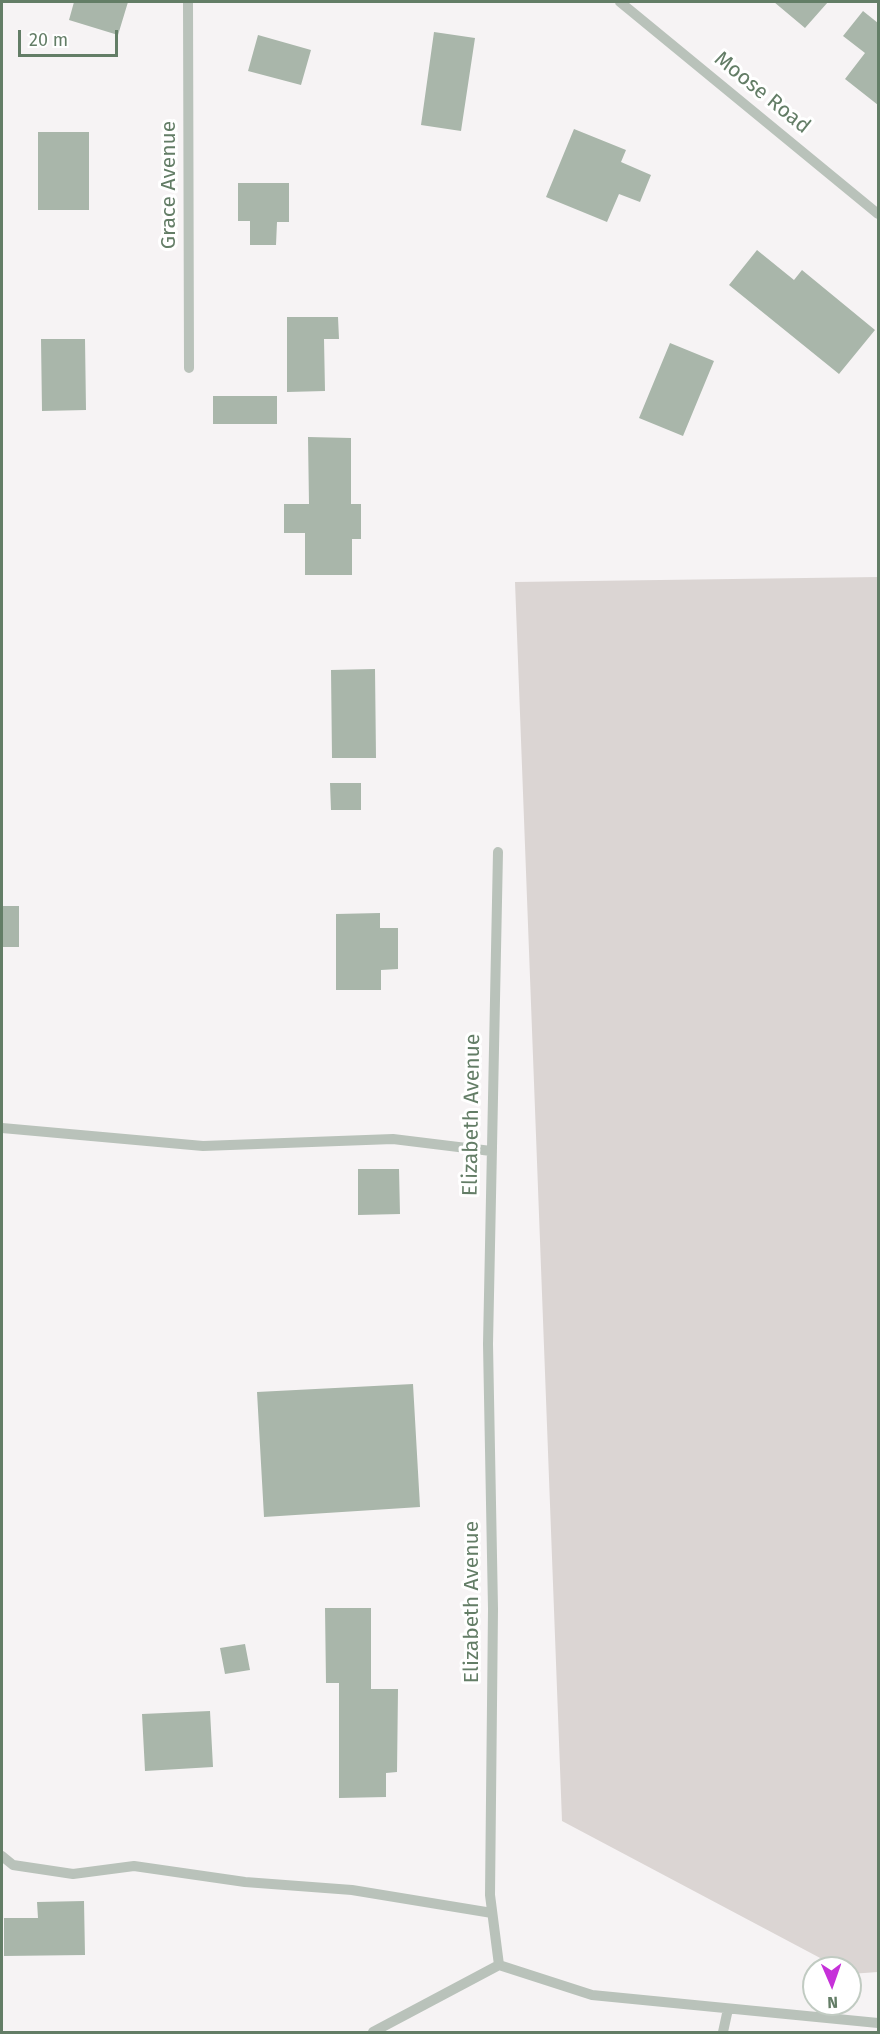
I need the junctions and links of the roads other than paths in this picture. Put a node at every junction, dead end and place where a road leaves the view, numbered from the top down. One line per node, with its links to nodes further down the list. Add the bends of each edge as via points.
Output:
1 (188, 2): 4 (street, Grace Avenue)
2 (620, 2): 3 (street, Moose Road)
3 (879, 214)
4 (189, 368)
5 (498, 852): 7 (street, Elizabeth Avenue)
6 (2, 1128): 7 (street, via 203,1146 393,1139)
7 (491, 1151): 9 (street, Elizabeth Avenue, via 488,1344 493,1609)
8 (2, 1856): 9 (street, via 13,1865 73,1874 134,1866 245,1882 352,1890)
9 (492, 1912): 10 (street, Elizabeth Avenue)
10 (499, 1965): 11 (street, via 591,1995); 13 (street)
11 (728, 2009): 12 (street); 14 (street)
12 (879, 2023)
13 (373, 2032)
14 (723, 2032)

